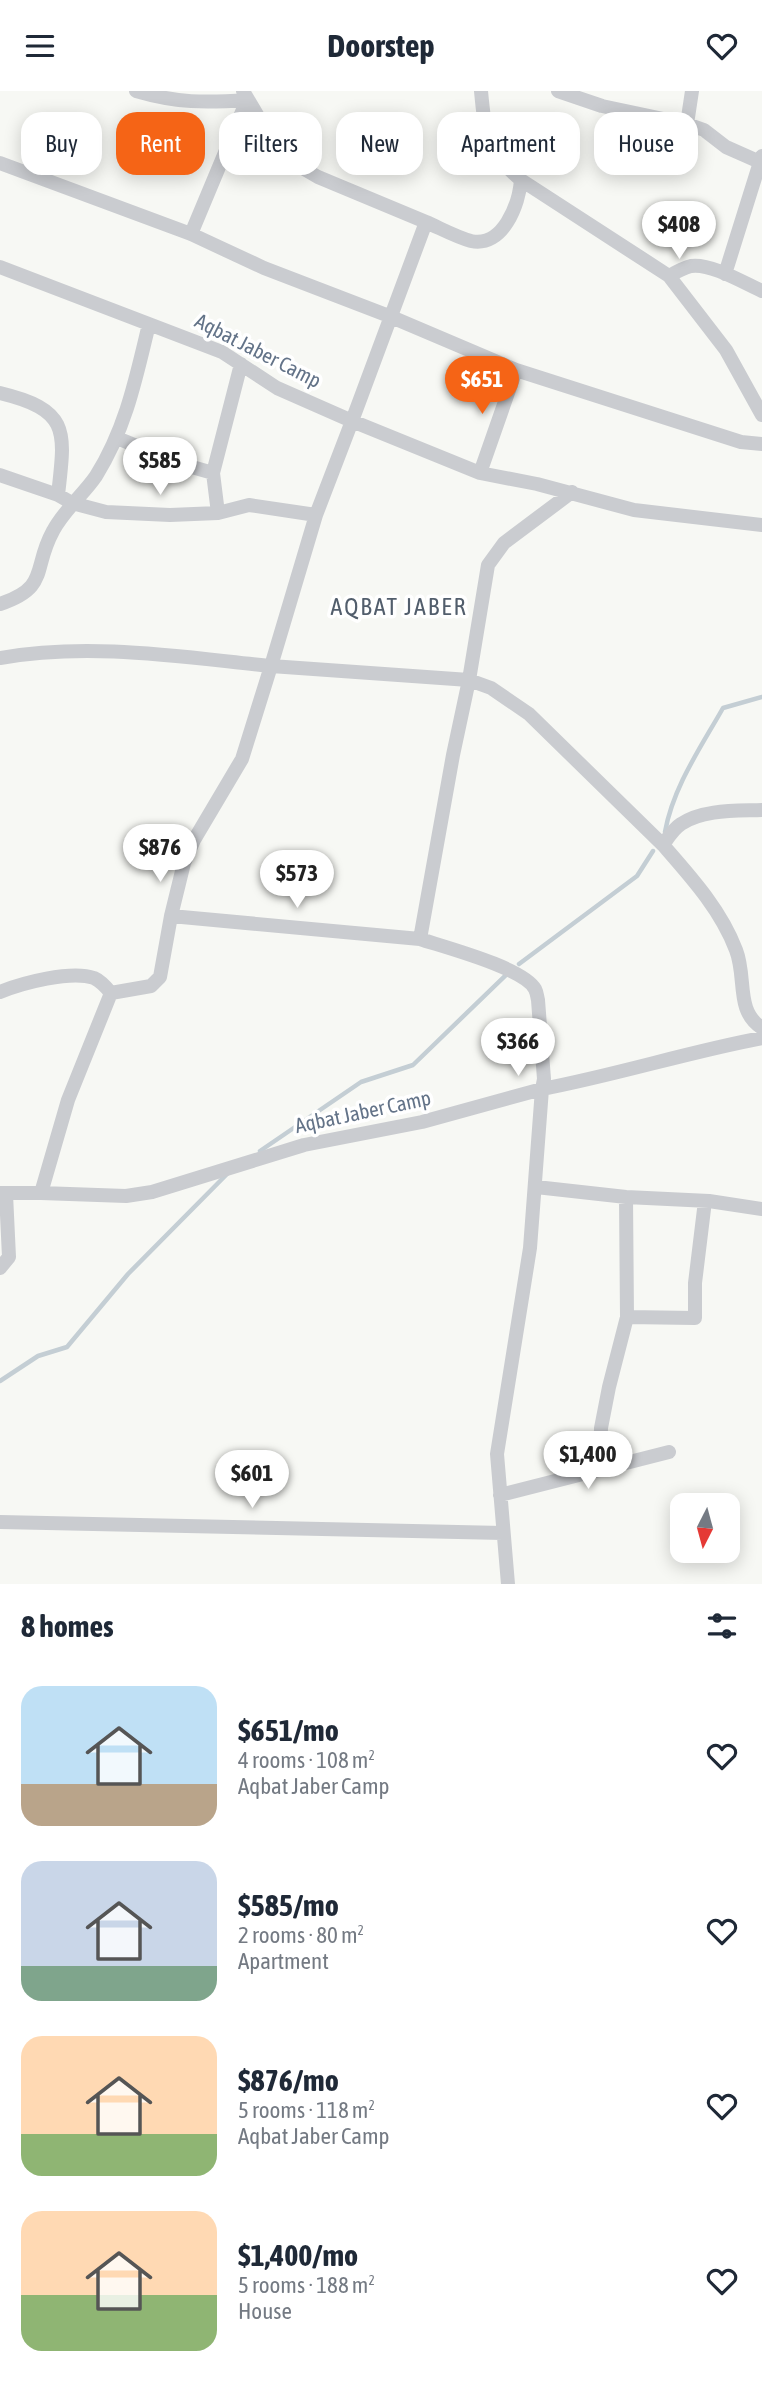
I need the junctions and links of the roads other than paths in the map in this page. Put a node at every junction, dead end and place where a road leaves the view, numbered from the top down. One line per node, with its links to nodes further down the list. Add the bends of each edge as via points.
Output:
1 (136, 91): 5 (street, via 202,103)
2 (481, 91): 11 (street, via 492,150)
3 (558, 91): 6 (street)
4 (692, 91): 7 (street)
5 (245, 95): 12 (street, via 270,135 299,166); 13 (street)
6 (630, 112)
7 (689, 112)
8 (698, 128): 9 (street, via 726,147)
9 (761, 160): 15 (street)
10 (0, 163): 13 (street)
11 (520, 180): 12 (street, via 515,208 488,239 471,241); 16 (street)
12 (426, 222): 18 (street)
13 (191, 235): 18 (street)
14 (0, 267): 19 (street, Aqbat Jaber Camp)
15 (725, 274): 16 (street, via 696,266); 17 (street)
16 (669, 276): 23 (street, via 706,320)
17 (762, 291)
18 (389, 316): 21 (street); 24 (street)
19 (149, 324): 20 (street, Aqbat Jaber Camp); 25 (street)
20 (241, 364): 24 (street, Aqbat Jaber Camp, via 277,388); 27 (street)
21 (516, 370): 26 (street, via 741,442); 28 (street)
22 (0, 393): 31 (street, via 40,406 63,435)
23 (762, 415)
24 (352, 421): 28 (street, Aqbat Jaber Camp); 34 (street)
25 (117, 437): 27 (street); 32 (street, via 94,479)
26 (762, 444)
27 (213, 473): 33 (street)
28 (480, 473): 30 (street, Aqbat Jaber Camp)
29 (0, 475): 31 (street)
30 (572, 492): 35 (street, Aqbat Jaber Camp, via 634,510); 39 (street, via 492,557)
31 (58, 495): 32 (street)
32 (72, 503): 33 (street, via 143,515); 36 (street, via 46,544 33,585)
33 (218, 513): 34 (street, via 249,505)
34 (316, 515): 38 (street)
35 (762, 525)
36 (0, 604)
37 (0, 658): 38 (street, via 106,651)
38 (271, 666): 39 (street); 42 (street, via 239,765 184,863)
39 (469, 680): 41 (street, via 491,688 529,713); 43 (street)
40 (762, 810): 41 (street, via 694,818 681,824)
41 (663, 845): 46 (street, via 722,921 741,965)
42 (171, 916): 43 (street); 45 (street, via 160,977 150,986)
43 (420, 939): 50 (street, via 495,963 535,988)
44 (0, 992): 45 (street, via 36,979 92,977)
45 (111, 993): 52 (street, via 68,1100)
46 (748, 1016): 47 (street); 49 (street, via 746,1027)
47 (762, 1028)
48 (762, 1038): 49 (street, Aqbat Jaber Camp)
49 (730, 1044): 50 (street, Aqbat Jaber Camp)
50 (542, 1089): 51 (street); 52 (street, Aqbat Jaber Camp, via 422,1122 304,1145 152,1192 126,1196)
51 (536, 1187): 54 (street); 61 (street, via 497,1454)
52 (41, 1193): 53 (street, Aqbat Jaber Camp)
53 (3, 1194): 57 (street, via 9,1257)
54 (626, 1197): 55 (street); 58 (street)
55 (705, 1201): 56 (street); 58 (street, via 695,1318)
56 (762, 1209)
57 (0, 1268)
58 (627, 1317): 60 (street, via 601,1428)
59 (668, 1452): 60 (street)
60 (600, 1470): 61 (street)
61 (500, 1495): 63 (street)
62 (0, 1522): 63 (street)
63 (503, 1533): 64 (street)
64 (508, 1584)

